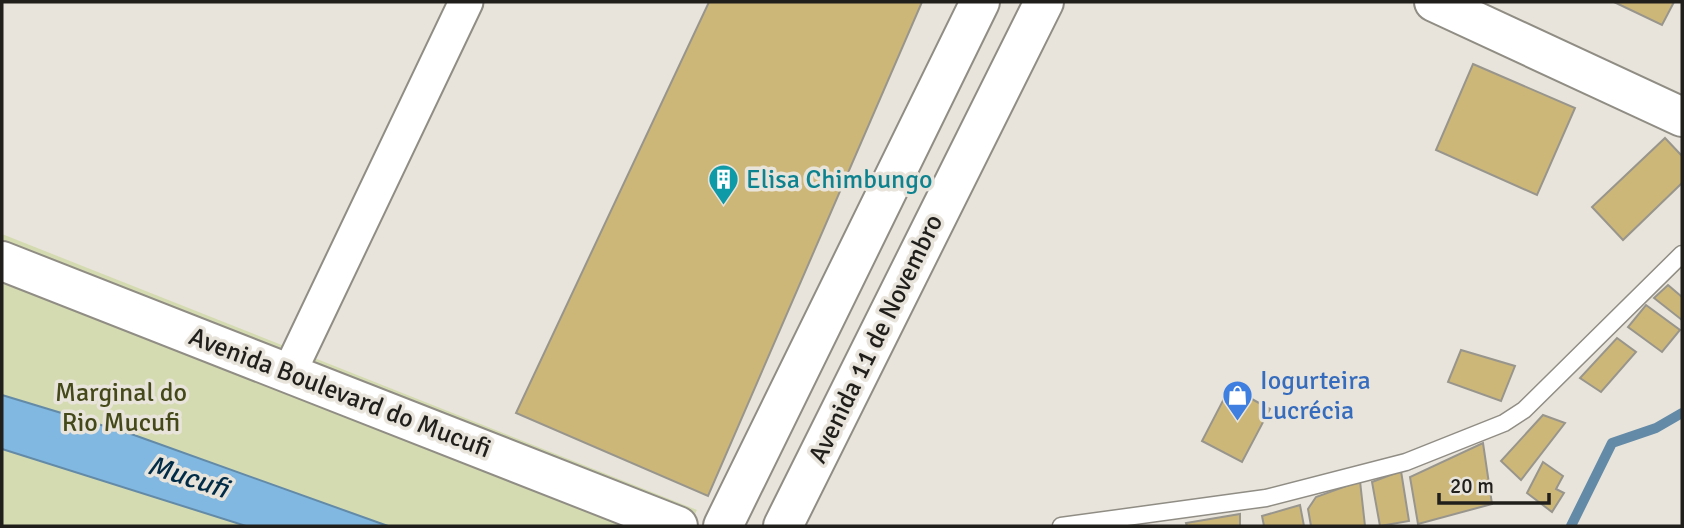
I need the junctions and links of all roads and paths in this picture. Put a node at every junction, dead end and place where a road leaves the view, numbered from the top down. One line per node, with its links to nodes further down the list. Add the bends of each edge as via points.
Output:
1 (466, 2): 8 (street)
2 (980, 2): 10 (street, Avenida 11 de Novembro)
3 (1044, 2): 11 (street, Avenida 11 de Novembro)
4 (1434, 2): 5 (street)
5 (1682, 117)
6 (1682, 254): 12 (lane, via 1524,410 1504,423 1406,462 1266,498)
7 (2, 261): 8 (street, Avenida Boulevard do Mucufi)
8 (289, 373): 9 (street, Avenida Boulevard do Mucufi)
9 (678, 526)
10 (723, 526)
11 (783, 526)
12 (1061, 526)

